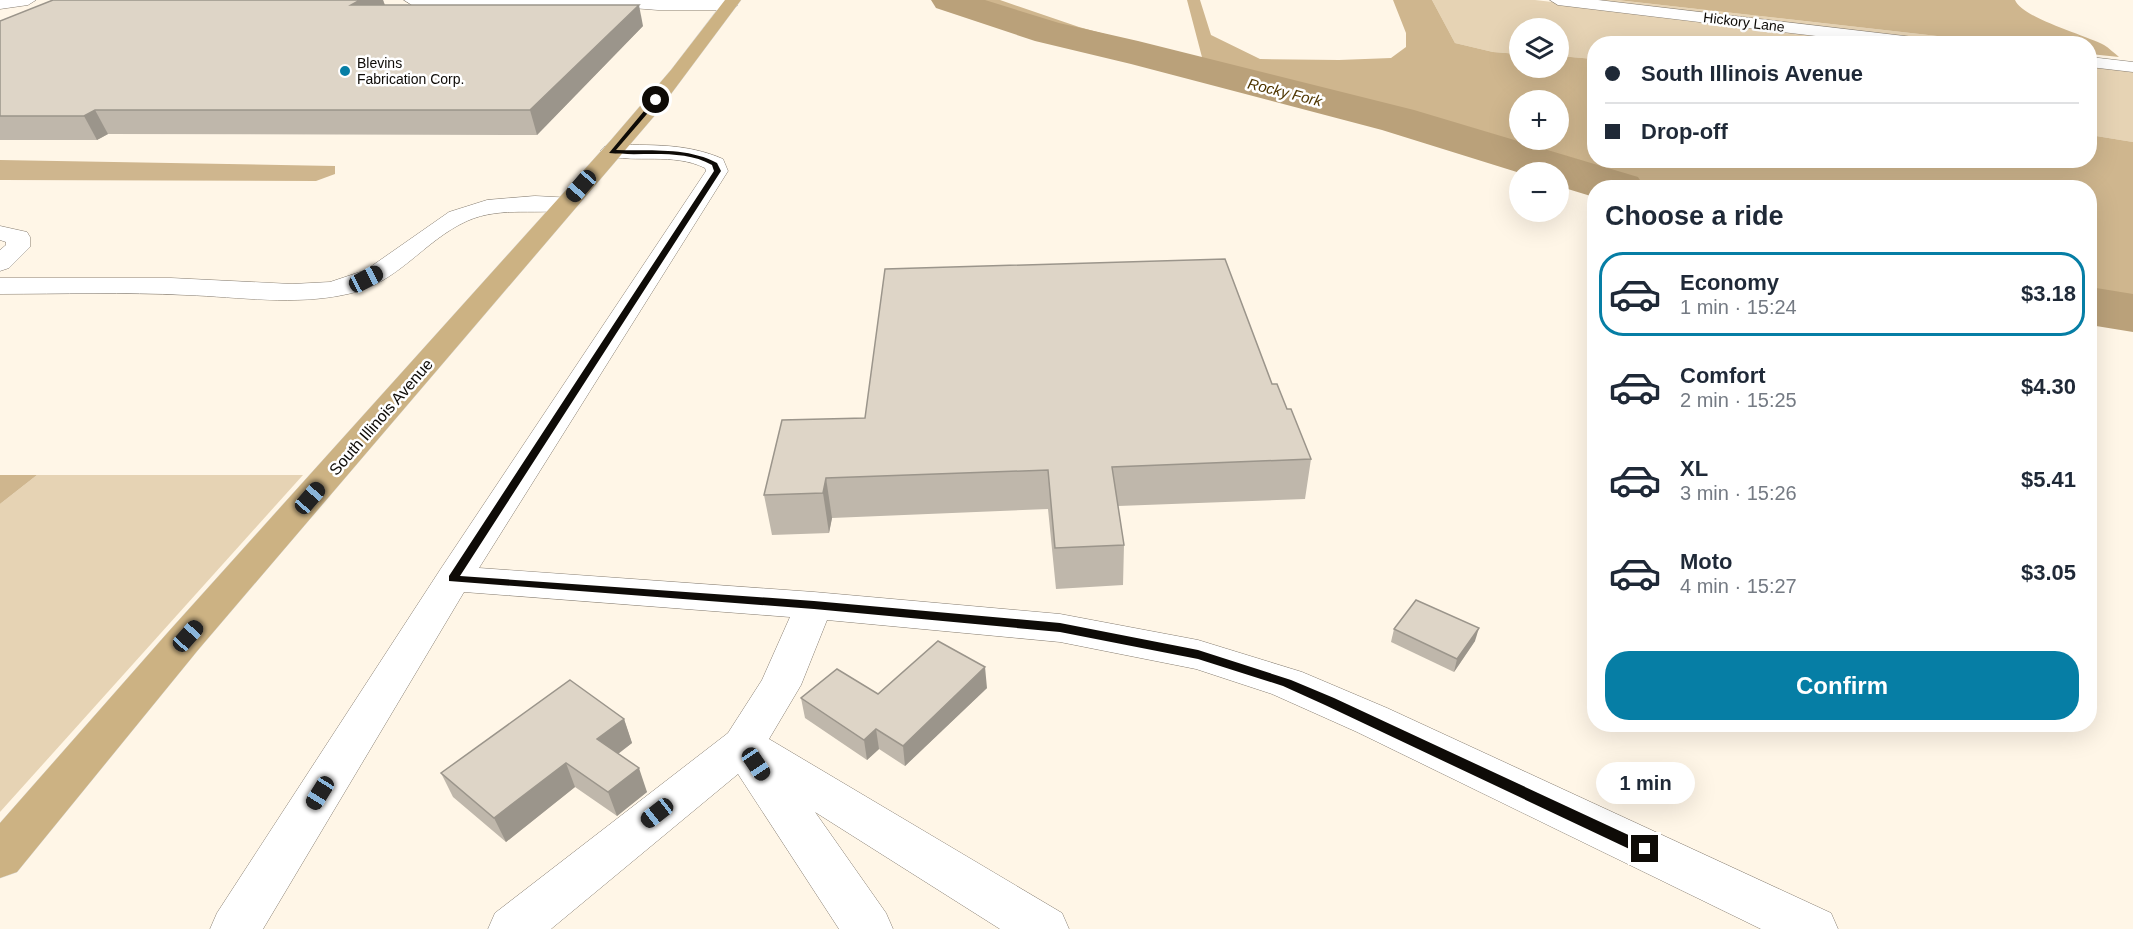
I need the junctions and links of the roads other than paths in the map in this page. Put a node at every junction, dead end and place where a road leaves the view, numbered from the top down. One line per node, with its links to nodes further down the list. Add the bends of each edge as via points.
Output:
1 (28, 0): 5 (street)
2 (412, 0): 4 (street, via 592,0 658,5)
3 (1558, 0): 6 (street, Hickory Lane)
4 (731, 2): 9 (main road, South Illinois Avenue, via 671,83)
5 (0, 4)
6 (1862, 36)
7 (2097, 63): 8 (street)
8 (2133, 67)
9 (611, 151): 10 (main road, South Illinois Avenue); 14 (street, via 705,158 715,164 717,171)
10 (566, 203): 13 (street, via 503,204 471,211 443,225 396,263 366,279 331,289); 17 (main road, South Illinois Avenue, via 96,740)
11 (0, 233): 12 (street, via 18,237 18,247)
12 (0, 263)
13 (0, 286)
14 (453, 579): 15 (street); 18 (street)
15 (814, 605): 16 (street, via 780,685); 22 (street, via 1060,628 1198,654 1287,683 1372,720)
16 (743, 745): 19 (street); 20 (street); 21 (street)
17 (0, 857)
18 (236, 929)
19 (513, 929)
20 (868, 929)
21 (1044, 929)
22 (1813, 929)

